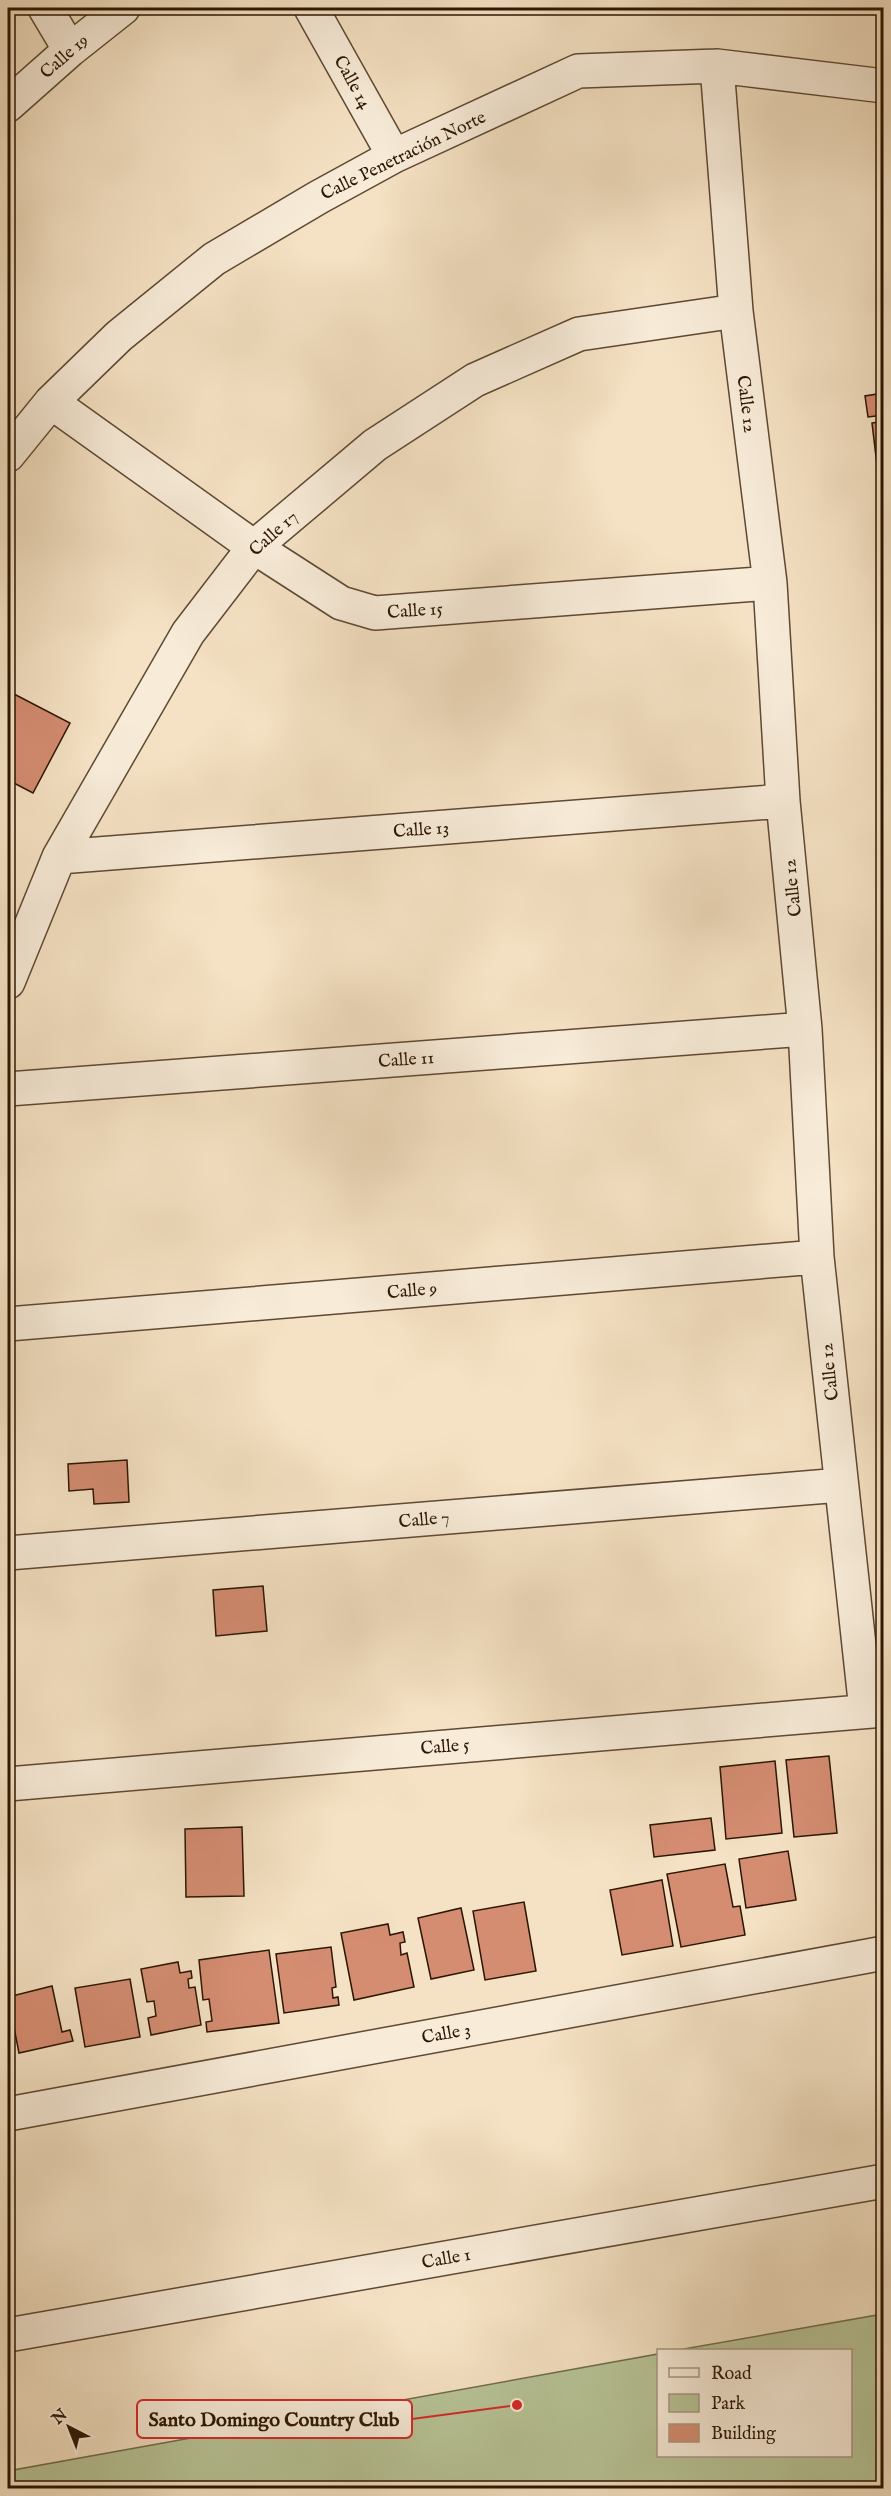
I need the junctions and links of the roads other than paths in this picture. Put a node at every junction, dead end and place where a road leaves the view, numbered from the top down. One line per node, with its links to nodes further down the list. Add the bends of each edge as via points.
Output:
1 (45, 8): 4 (street)
2 (123, 8): 4 (street, Calle 19)
3 (312, 8): 8 (street, Calle 14)
4 (70, 50): 7 (street, Calle 19)
5 (717, 66): 6 (street, Calle Penetración Norte); 8 (street, Calle Penetración Norte, via 578,71); 9 (street, Calle 12)
6 (884, 86)
7 (8, 105)
8 (394, 156): 10 (street, Calle Penetración Norte, via 214,260 119,336)
9 (736, 311): 12 (street, Calle 17, via 579,334 475,380 375,445); 13 (street, Calle 12)
10 (51, 402): 11 (street, Calle Penetración Norte); 12 (street, Calle 15)
11 (8, 455)
12 (254, 547): 13 (street, Calle 15, via 341,603 375,613); 15 (street, Calle 17, via 188,633)
13 (770, 583): 14 (street, Calle 12)
14 (783, 801): 15 (street, Calle 13); 17 (street, Calle 12)
15 (59, 857): 16 (street, Calle 17)
16 (8, 982)
17 (805, 1029): 18 (street, Calle 11); 19 (street, Calle 12)
18 (8, 1089)
19 (817, 1257): 20 (street, Calle 9); 21 (street, Calle 12)
20 (8, 1323)
21 (841, 1485): 22 (street, Calle 7); 23 (street, Calle 12)
22 (8, 1553)
23 (875, 1710): 24 (street, Calle 5)
24 (8, 1784)
25 (884, 1953): 26 (street, Calle 3)
26 (8, 2114)
27 (884, 2181): 28 (street, Calle 1)
28 (8, 2335)

